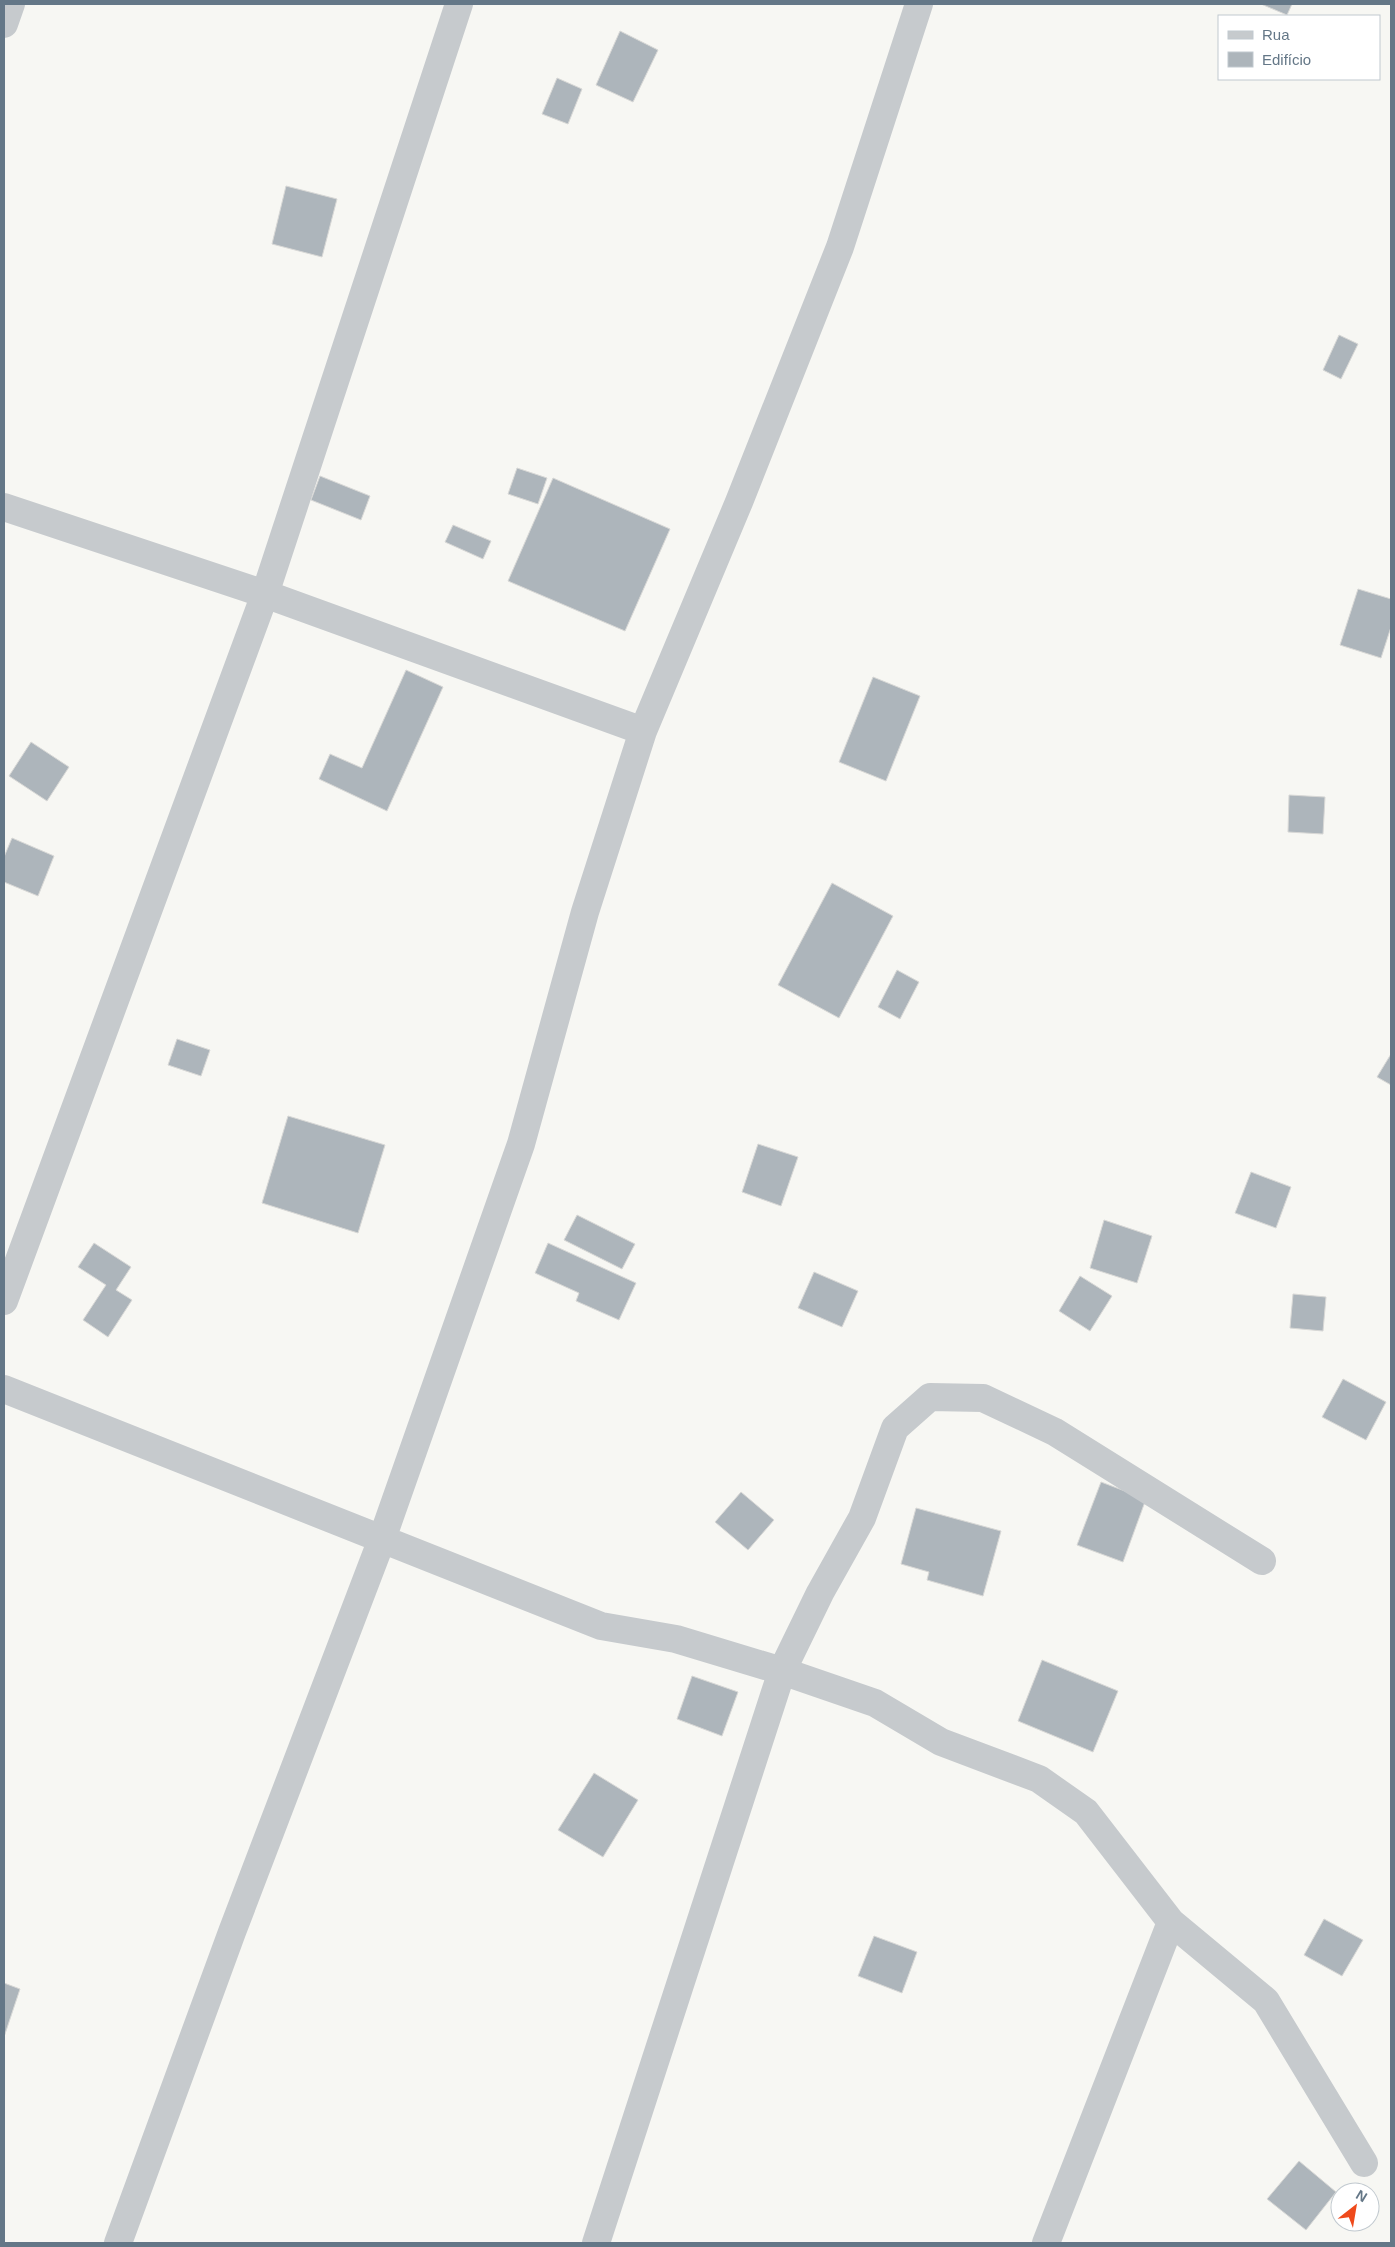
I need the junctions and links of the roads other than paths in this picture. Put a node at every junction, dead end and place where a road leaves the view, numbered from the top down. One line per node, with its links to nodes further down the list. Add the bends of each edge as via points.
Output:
1 (11, 4): 4 (street)
2 (459, 4): 6 (street)
3 (919, 4): 7 (street, via 840,247)
4 (4, 24)
5 (4, 507): 6 (street)
6 (265, 594): 7 (street); 8 (street)
7 (643, 731): 10 (street, via 585,912 521,1144)
8 (4, 1301)
9 (4, 1389): 10 (street)
10 (382, 1539): 12 (street, via 601,1626 676,1640); 15 (street)
11 (1262, 1561): 12 (street, via 1055,1432 983,1398 930,1397 895,1428 862,1518)
12 (782, 1671): 13 (street, via 876,1703 941,1742 1040,1779 1086,1812); 16 (street)
13 (1171, 1922): 14 (street, via 1266,2001); 17 (street)
14 (1364, 2163)
15 (118, 2243)
16 (596, 2243)
17 (1046, 2243)

